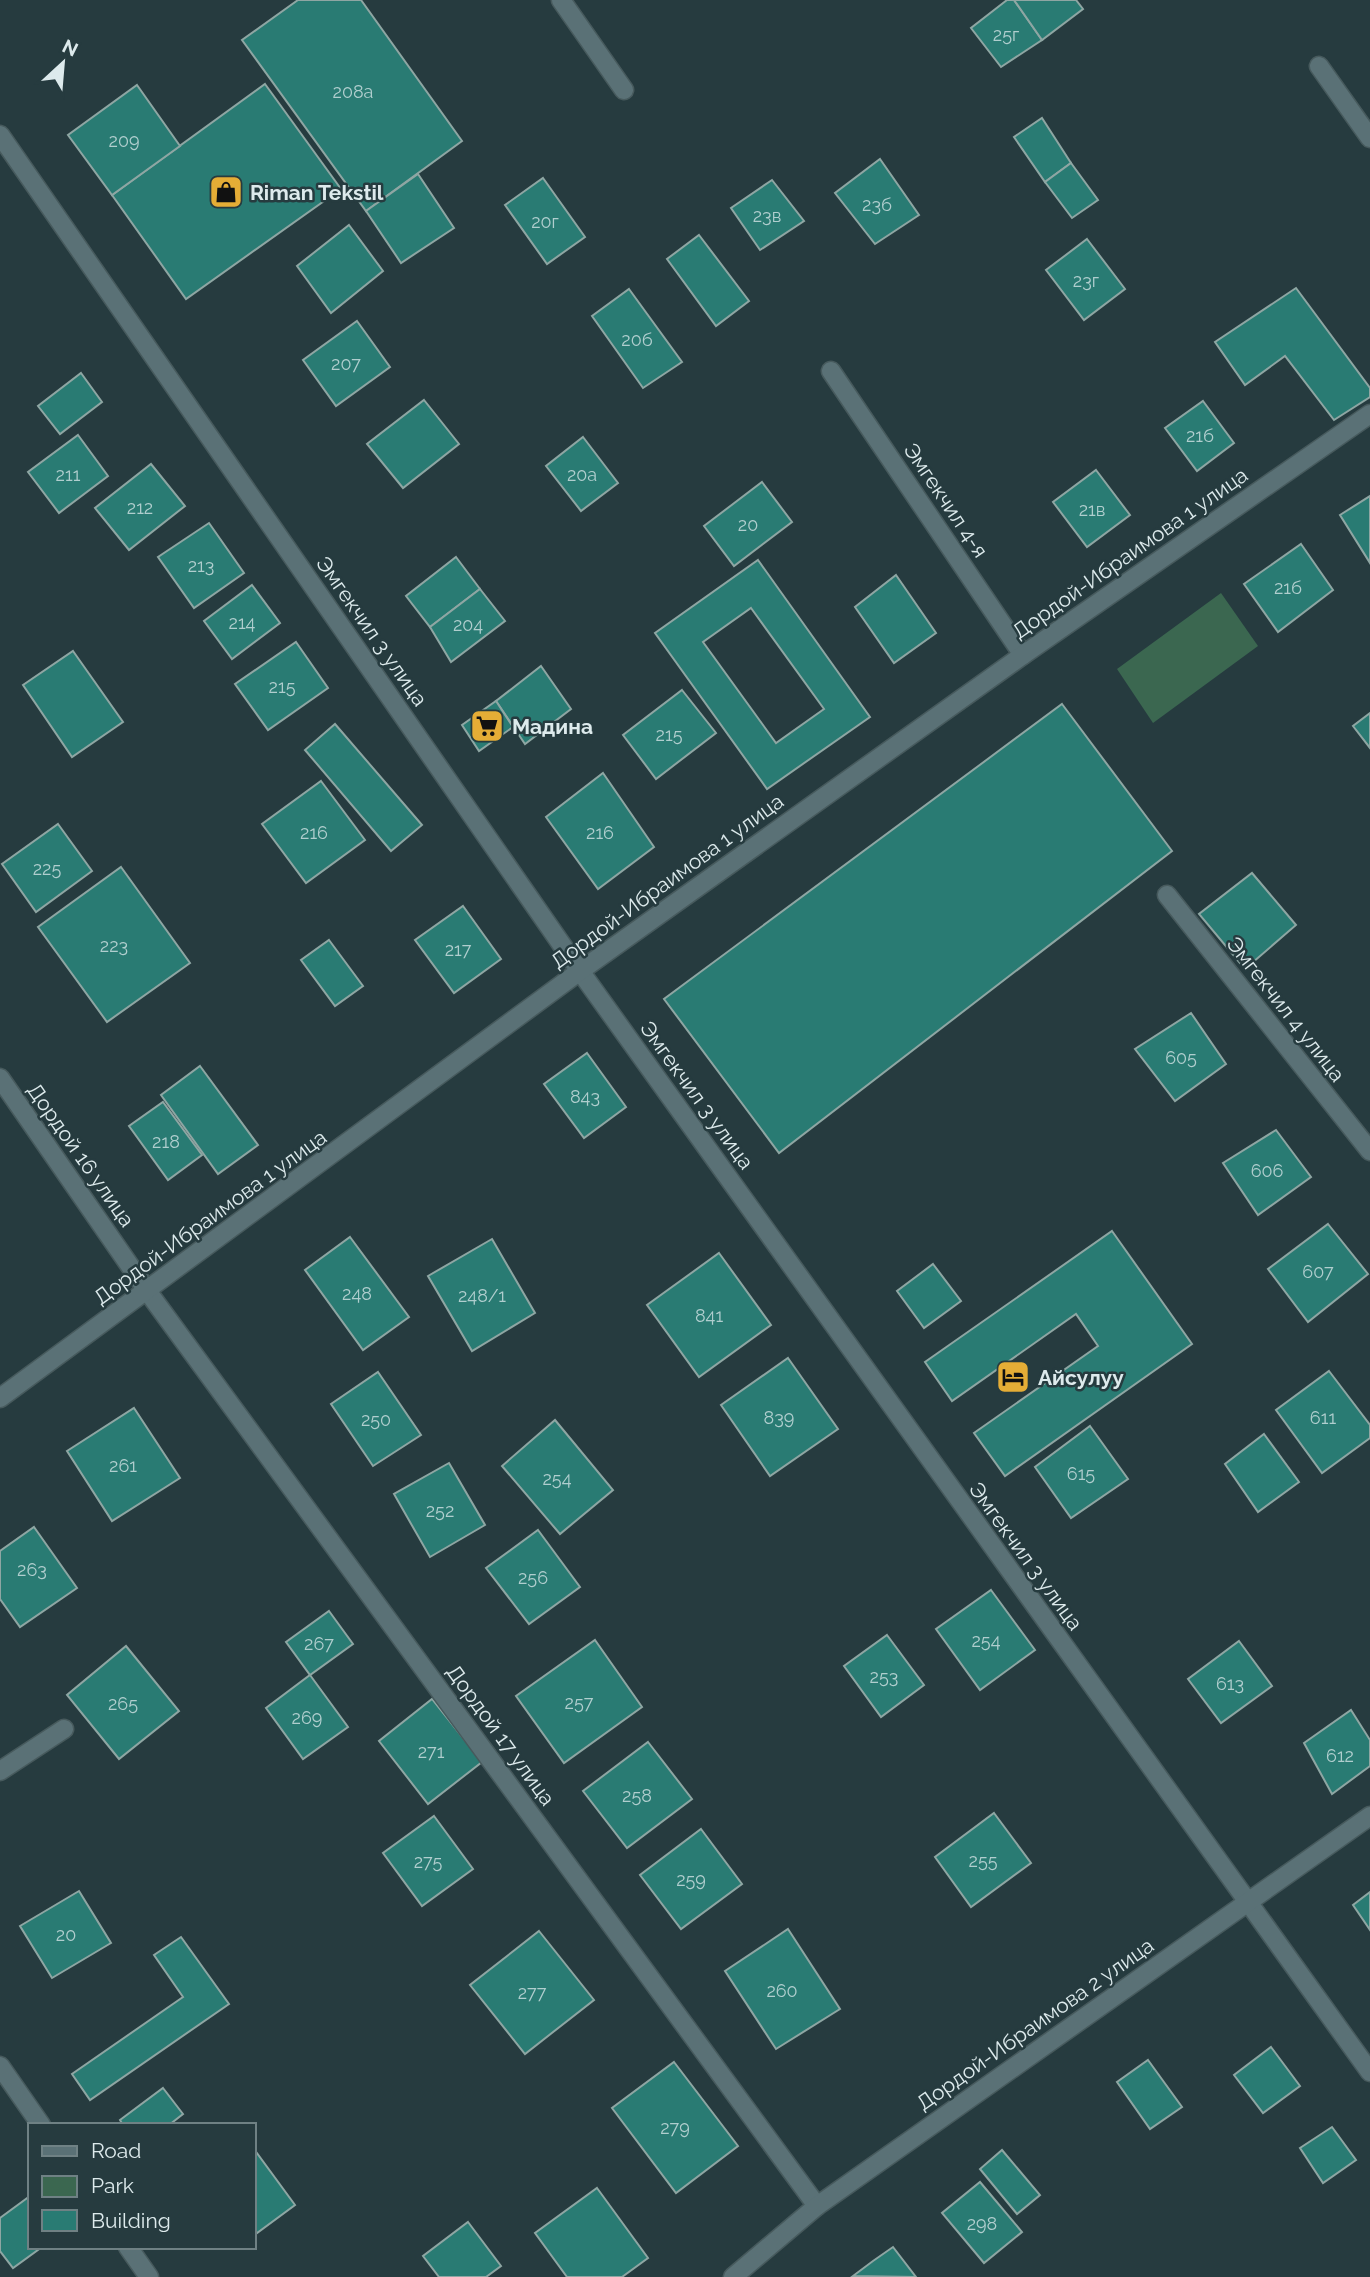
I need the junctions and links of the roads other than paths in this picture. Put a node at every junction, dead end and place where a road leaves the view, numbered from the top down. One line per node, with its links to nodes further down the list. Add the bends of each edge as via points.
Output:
1 (561, 0): 3 (street)
2 (1319, 66): 5 (street)
3 (624, 90)
4 (0, 135): 10 (street, Эмгекчил 3 улица)
5 (1370, 138)
6 (831, 371): 8 (street, Эмгекчил 4-я)
7 (1370, 414): 8 (street, Дордой-Ибраимова 1 улица)
8 (1023, 655): 10 (street, Дордой-Ибраимова 1 улица)
9 (1167, 895): 12 (street, Эмгекчил 4 улица)
10 (580, 971): 13 (street, Дордой-Ибраимова 1 улица); 18 (street, Эмгекчил 3 улица)
11 (0, 1078): 13 (street, Дордой 16 улица)
12 (1370, 1151)
13 (148, 1292): 14 (street, Дордой-Ибраимова 1 улица); 22 (street, Дордой 17 улица)
14 (0, 1398)
15 (64, 1729): 16 (street)
16 (0, 1771)
17 (1370, 1816): 18 (street, Дордой-Ибраимова 2 улица)
18 (1247, 1903): 20 (street, Эмгекчил 3 улица); 22 (street, Дордой-Ибраимова 2 улица)
19 (0, 2066): 21 (street)
20 (1370, 2072)
21 (40, 2123)
22 (817, 2206): 25 (street, Дордой-Ибраимова 2 улица)
23 (129, 2249): 24 (street)
24 (149, 2277)
25 (733, 2277)

